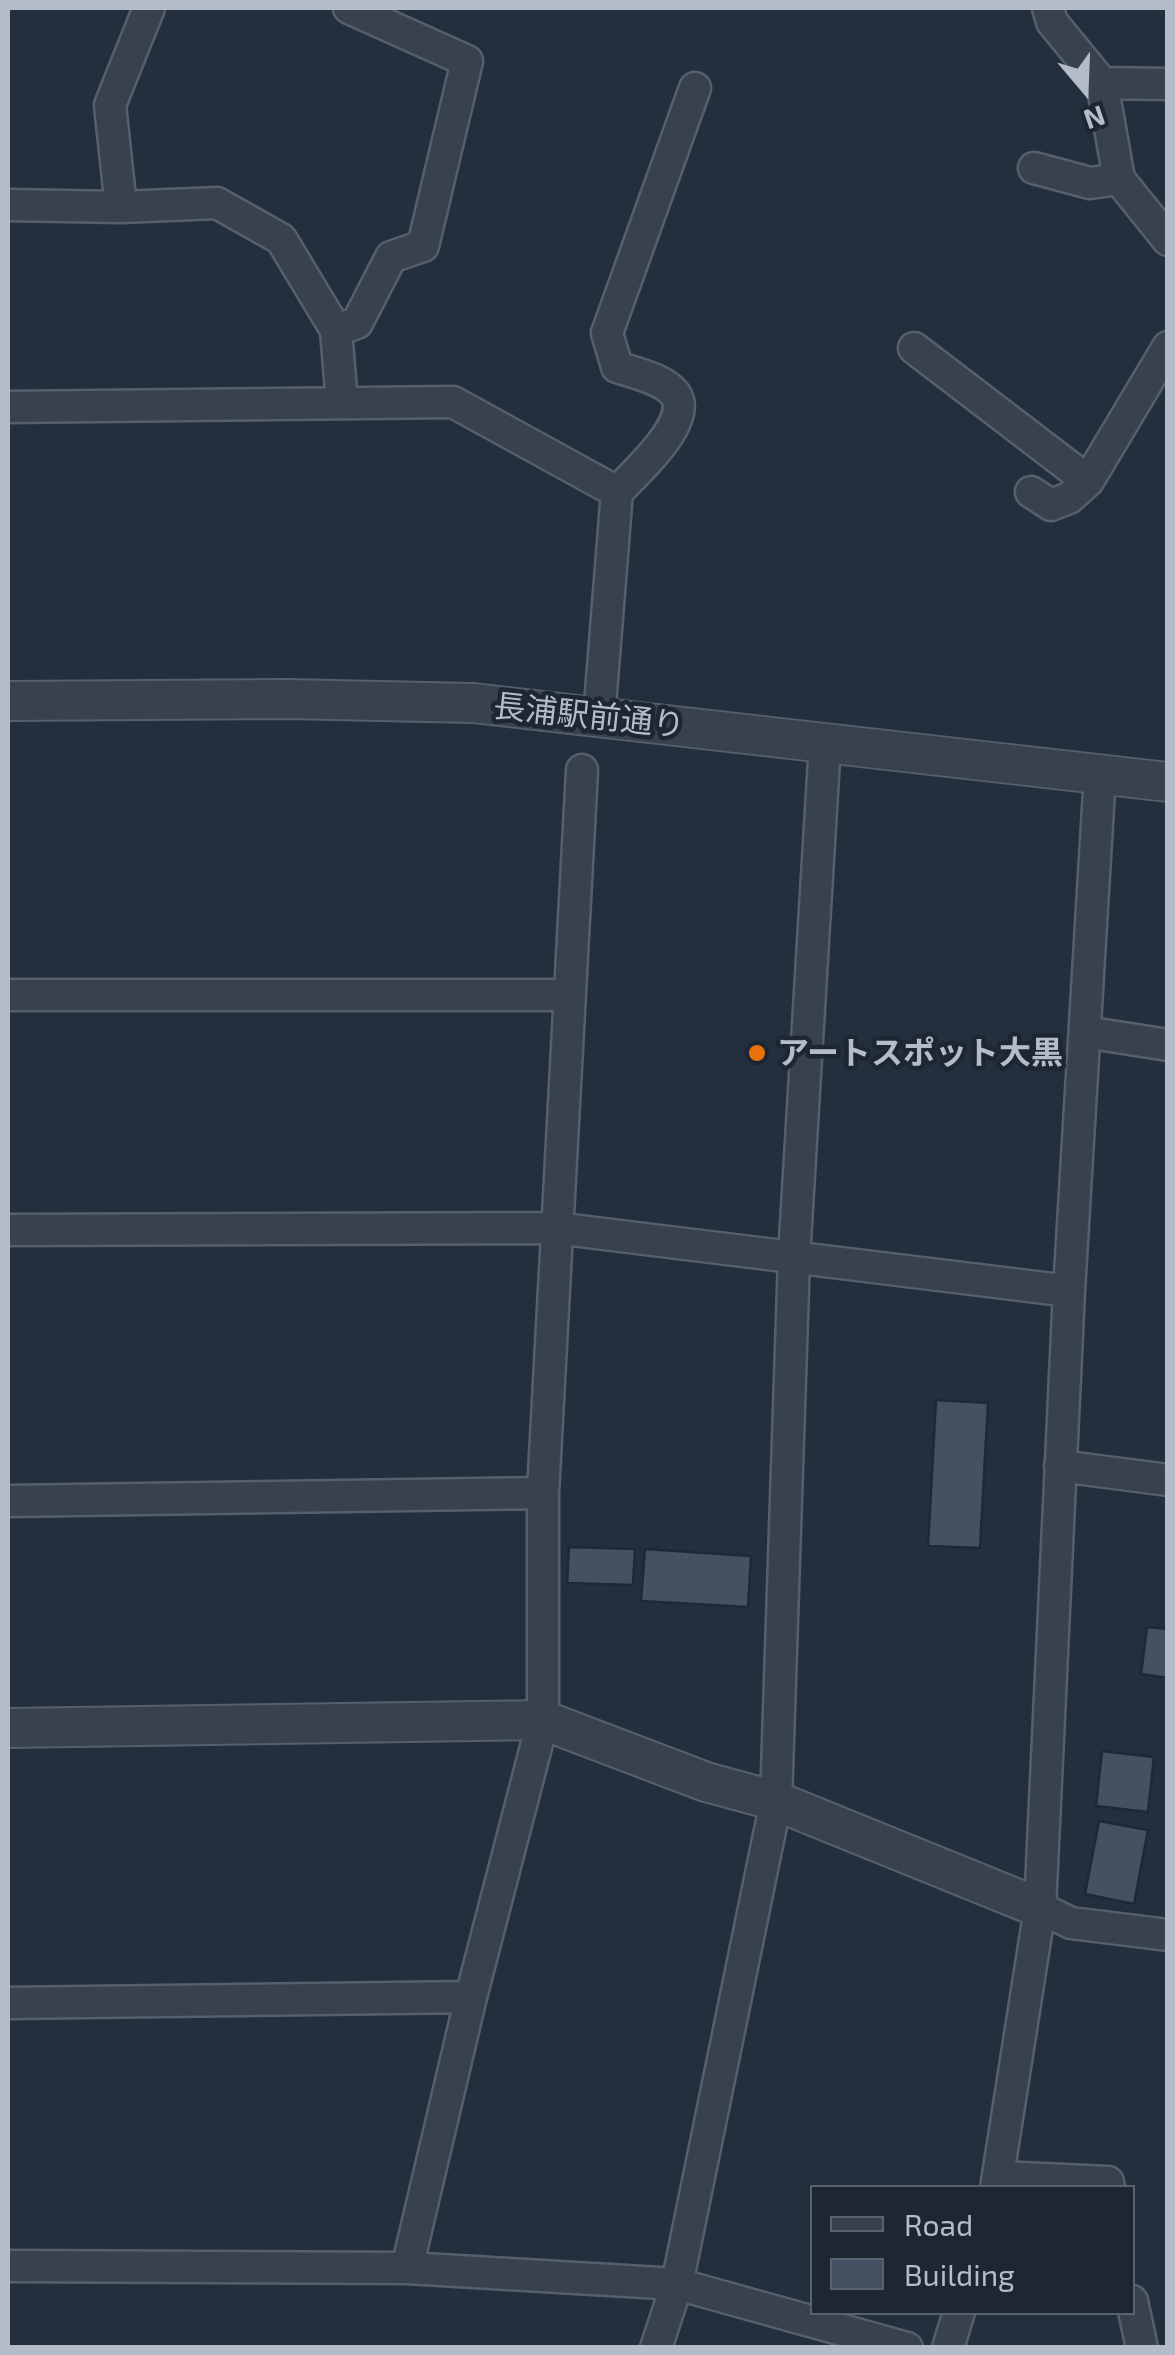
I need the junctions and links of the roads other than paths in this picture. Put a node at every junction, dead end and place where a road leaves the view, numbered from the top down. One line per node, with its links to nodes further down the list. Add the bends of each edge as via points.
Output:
1 (149, 8): 10 (street, via 110,105)
2 (348, 8): 12 (street, via 467,61 423,246 392,256 357,323)
3 (1048, 8): 4 (street)
4 (1102, 83): 5 (street); 8 (street)
5 (1168, 84)
6 (695, 88): 18 (street, via 607,333 617,366 675,394 677,424)
7 (1034, 168): 8 (street, via 1090,183)
8 (1119, 179): 11 (street)
9 (8, 205): 10 (street)
10 (121, 207): 12 (street, via 217,203 282,239)
11 (1168, 240)
12 (336, 330): 15 (street)
13 (1168, 347): 17 (street)
14 (914, 348): 17 (street)
15 (342, 402): 16 (street); 18 (street, via 453,402)
16 (8, 407)
17 (1088, 481): 19 (street, via 1051,505)
18 (618, 492): 21 (street)
19 (1031, 492)
20 (8, 701): 21 (street, 長浦駅前通り, via 286,698 473,704)
21 (599, 718): 22 (street, 長浦駅前通り)
22 (825, 743): 24 (street, 長浦駅前通り); 32 (street)
23 (582, 770): 27 (street)
24 (1100, 774): 25 (street, 長浦駅前通り); 28 (street)
25 (1168, 782)
26 (8, 994): 27 (street)
27 (569, 995): 30 (street)
28 (1084, 1032): 29 (street); 33 (street)
29 (1168, 1045)
30 (555, 1228): 31 (street); 32 (street); 36 (street)
31 (8, 1230)
32 (794, 1257): 33 (street); 40 (street)
33 (1069, 1291): 34 (street)
34 (1060, 1466): 35 (street); 41 (street)
35 (1168, 1480)
36 (543, 1493): 37 (street); 38 (street)
37 (8, 1501)
38 (542, 1720): 39 (street); 40 (street); 43 (street)
39 (8, 1728)
40 (776, 1801): 41 (street); 49 (street)
41 (1040, 1908): 42 (street, via 1071,1923); 45 (street)
42 (1168, 1936)
43 (470, 1997): 44 (street); 48 (street)
44 (8, 2002)
45 (997, 2182): 46 (street)
46 (1108, 2185)
47 (8, 2266): 48 (street)
48 (407, 2268): 49 (street)
49 (677, 2284): 52 (street); 53 (street)
50 (958, 2315): 54 (street)
51 (1135, 2315): 55 (street)
52 (656, 2348)
53 (907, 2348)
54 (948, 2348)
55 (1142, 2348)

